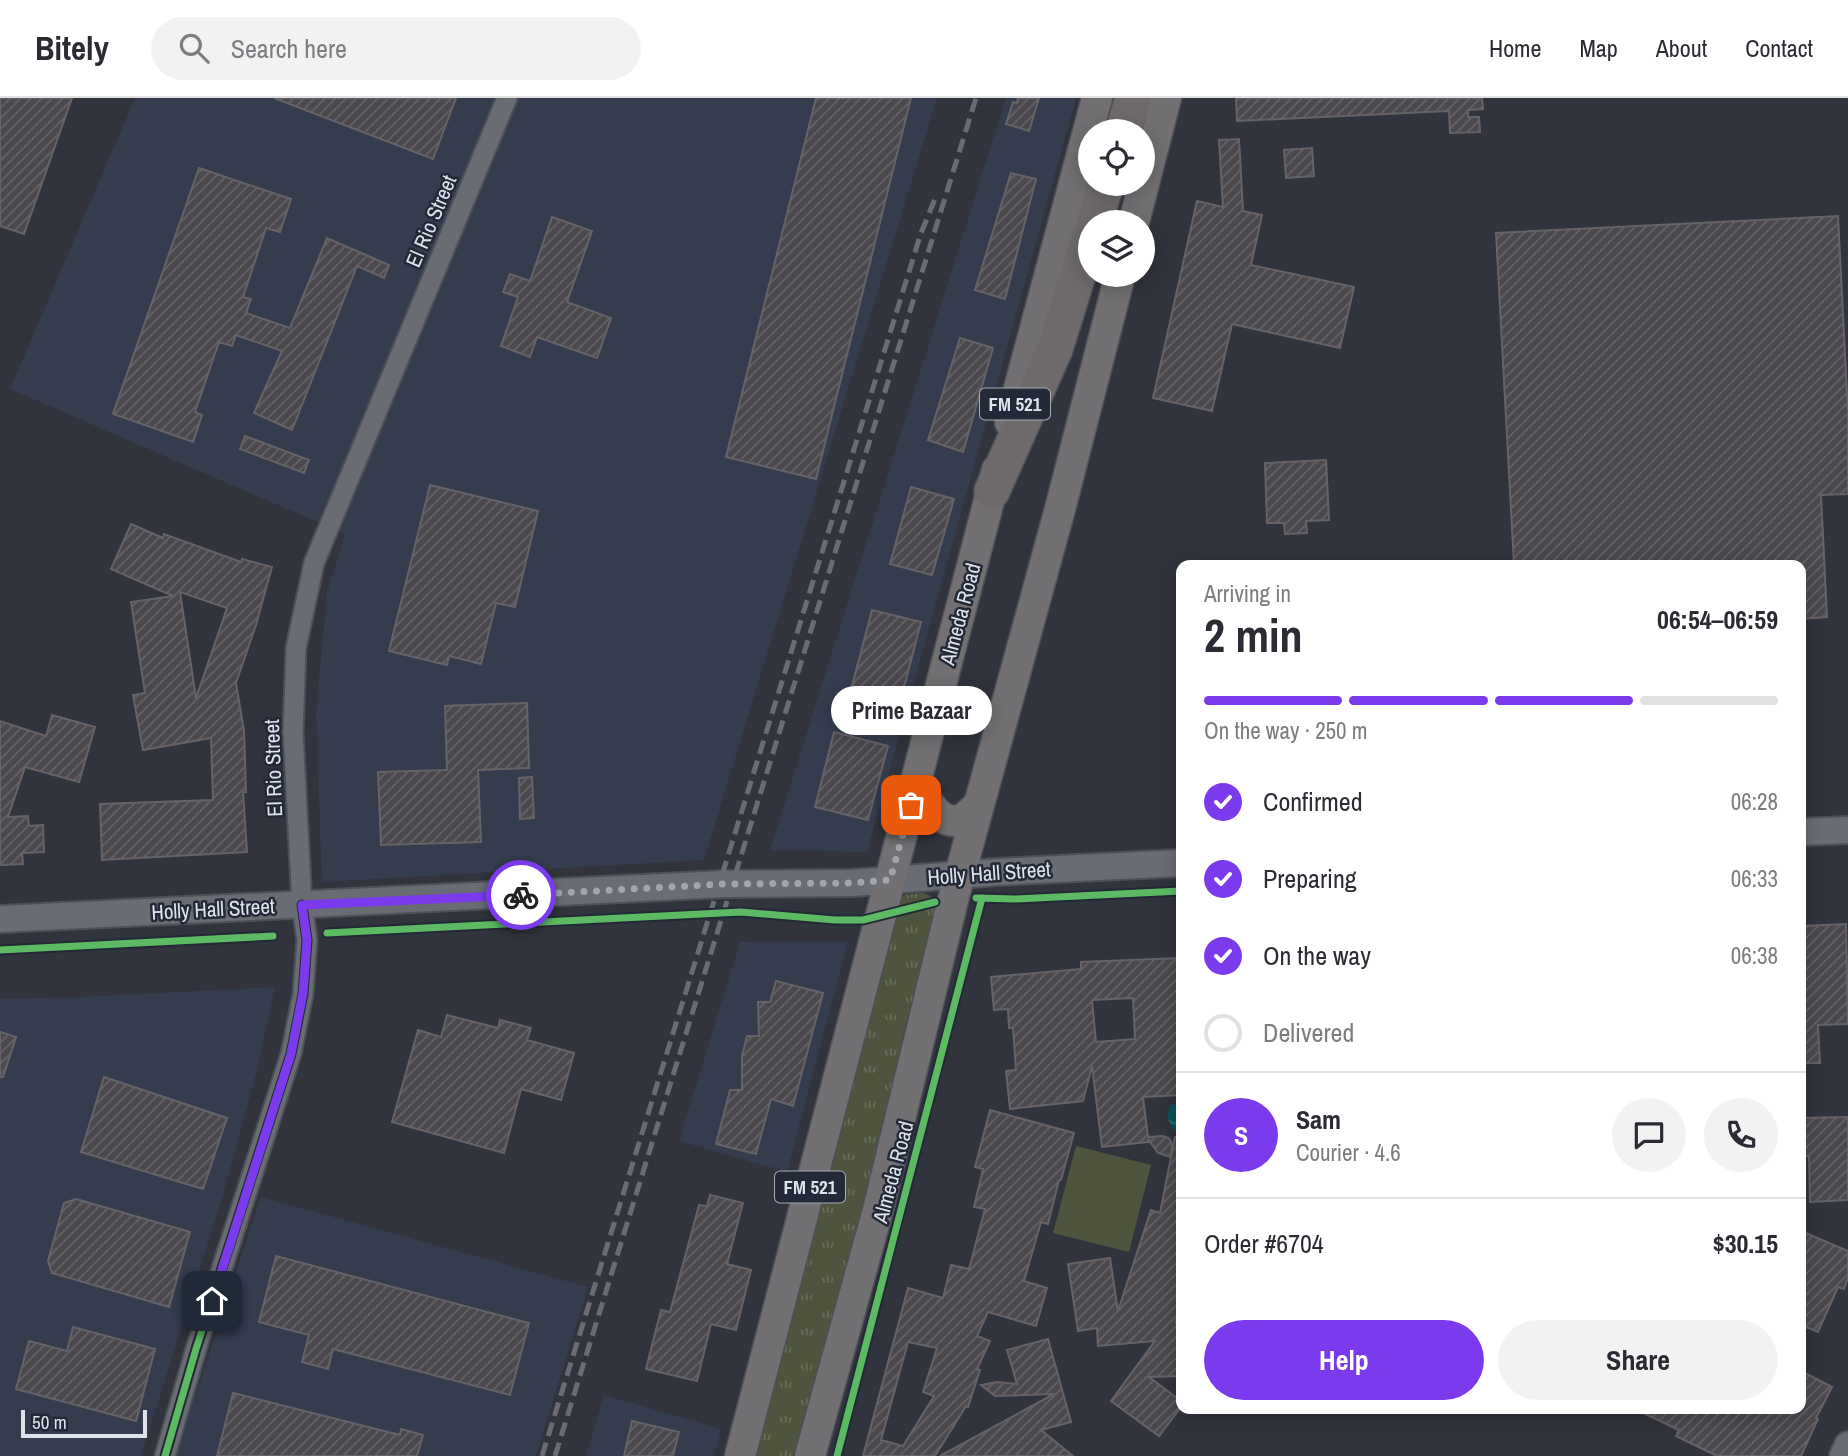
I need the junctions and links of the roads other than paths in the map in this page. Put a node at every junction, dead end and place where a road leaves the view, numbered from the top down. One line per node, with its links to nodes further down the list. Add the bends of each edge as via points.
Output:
1 (507, 98): 17 (street, El Rio Street, via 314,563 296,648 293,706)
2 (1097, 98): 9 (main road, Almeda Road / FM 521)
3 (1133, 98): 5 (highway)
4 (1166, 98): 6 (main road)
5 (1127, 119)
6 (1137, 210)
7 (1078, 275): 9 (highway, via 1055,349)
8 (1117, 287): 11 (main road, Almeda Road)
9 (992, 491): 10 (main road, Almeda Road / FM 521)
10 (916, 784): 11 (main road, via 942,818 963,819); 16 (main road, Almeda Road / FM 521)
11 (979, 804): 15 (main road, Almeda Road)
12 (1848, 830): 13 (street)
13 (1806, 832)
14 (1176, 863): 15 (street, Holly Hall Street)
15 (960, 874): 16 (street, Holly Hall Street); 22 (main road, Almeda Road, via 878,1210)
16 (890, 880): 17 (street, Holly Hall Street); 21 (main road, Almeda Road / FM 521)
17 (302, 905): 18 (street, Holly Hall Street); 20 (street, El Rio Street, via 307,940 291,1054)
18 (0, 919)
19 (1848, 1445): 23 (street)
20 (165, 1456)
21 (740, 1456)
22 (810, 1456)
23 (1843, 1456)

